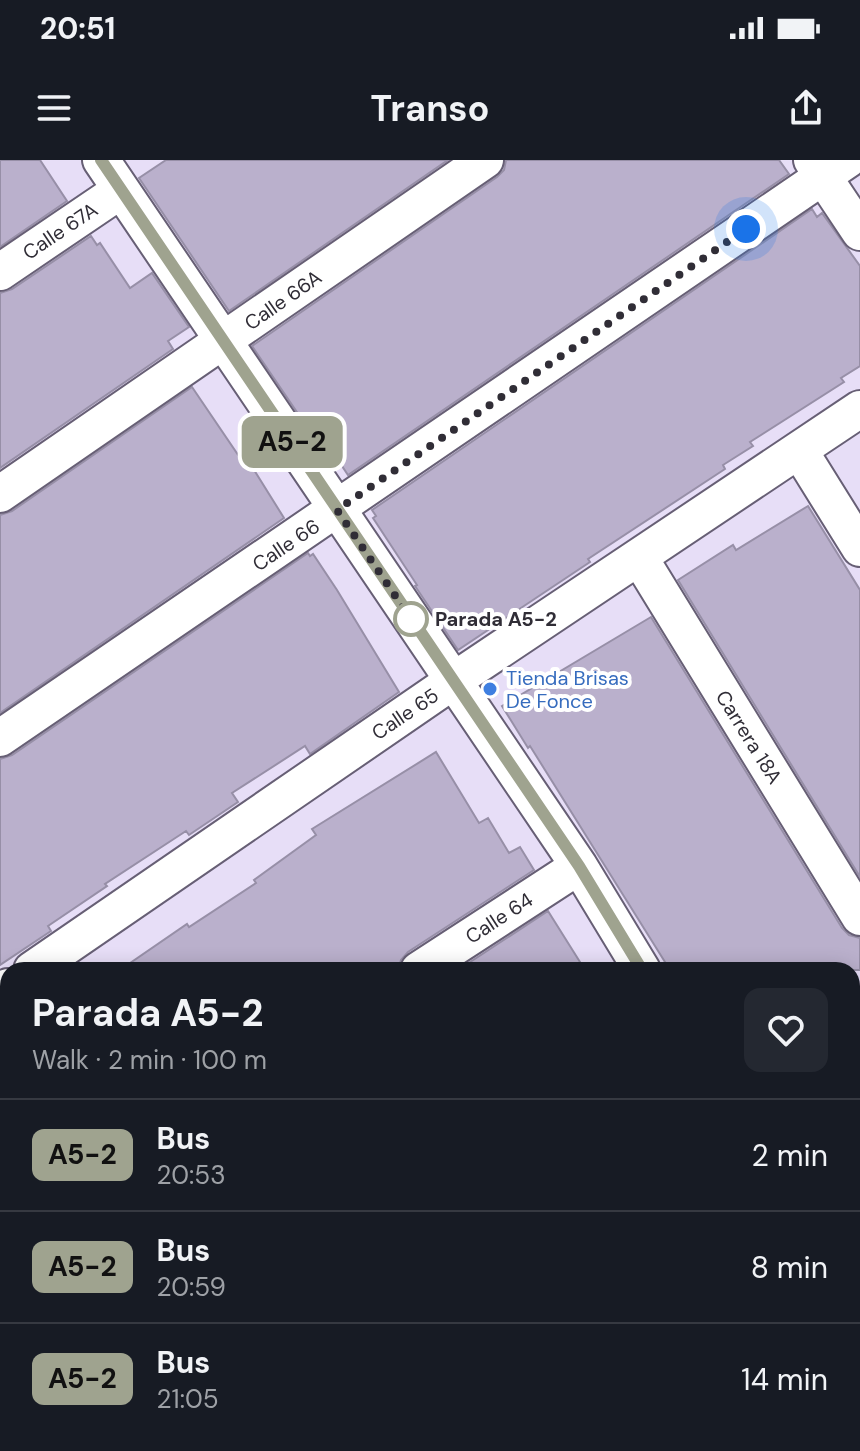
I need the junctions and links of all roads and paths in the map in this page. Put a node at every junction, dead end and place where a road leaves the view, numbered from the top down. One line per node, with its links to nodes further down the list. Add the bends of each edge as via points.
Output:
1 (101, 160): 4 (street)
2 (485, 160): 7 (street, Calle 66A)
3 (827, 165): 5 (street); 11 (street, Calle 66)
4 (121, 190): 6 (street, Calle 67A); 7 (street)
5 (860, 232)
6 (0, 272)
7 (224, 341): 10 (street, Calle 66A); 11 (street)
8 (860, 409): 9 (street, Calle 65)
9 (799, 450): 12 (street); 13 (street, Calle 65)
10 (0, 494)
11 (337, 510): 14 (street); 15 (street, Calle 66)
12 (860, 548)
13 (639, 557): 14 (street, Calle 65); 17 (street, Carrera 18A)
14 (453, 681): 16 (street); 18 (street, Calle 65)
15 (0, 738)
16 (579, 866): 19 (street, Calle 64); 20 (street)
17 (860, 917)
18 (44, 962)
19 (431, 962)
20 (637, 962)

